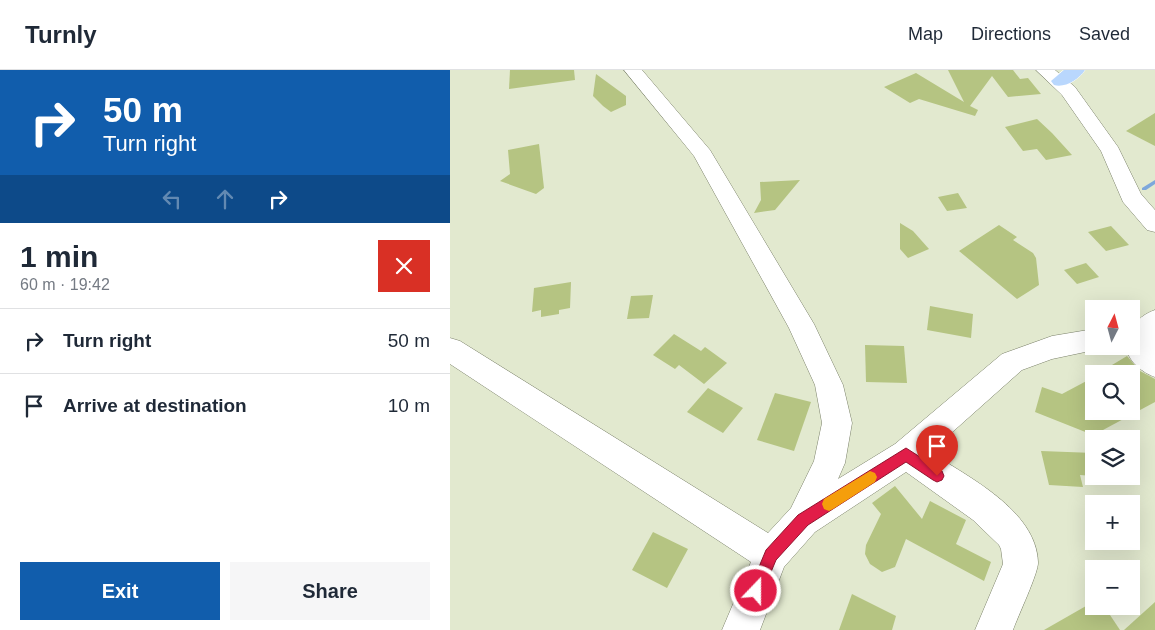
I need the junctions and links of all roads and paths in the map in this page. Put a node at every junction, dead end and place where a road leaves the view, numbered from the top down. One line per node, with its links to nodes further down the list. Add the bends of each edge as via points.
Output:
1 (633, 70): 9 (street, via 703,154 802,324 829,384 836,431 829,464)
2 (1060, 74): 3 (street, via 1111,151 1131,197)
3 (1155, 224)
4 (1143, 330): 7 (street, via 1140,350)
5 (1085, 341): 8 (street, via 1052,346 1012,362)
6 (450, 348): 10 (street)
7 (1155, 365)
8 (906, 454): 9 (street); 12 (street, via 985,508 1011,533 1021,564)
9 (803, 520): 10 (street)
10 (771, 555): 11 (street)
11 (741, 630)
12 (994, 630)

